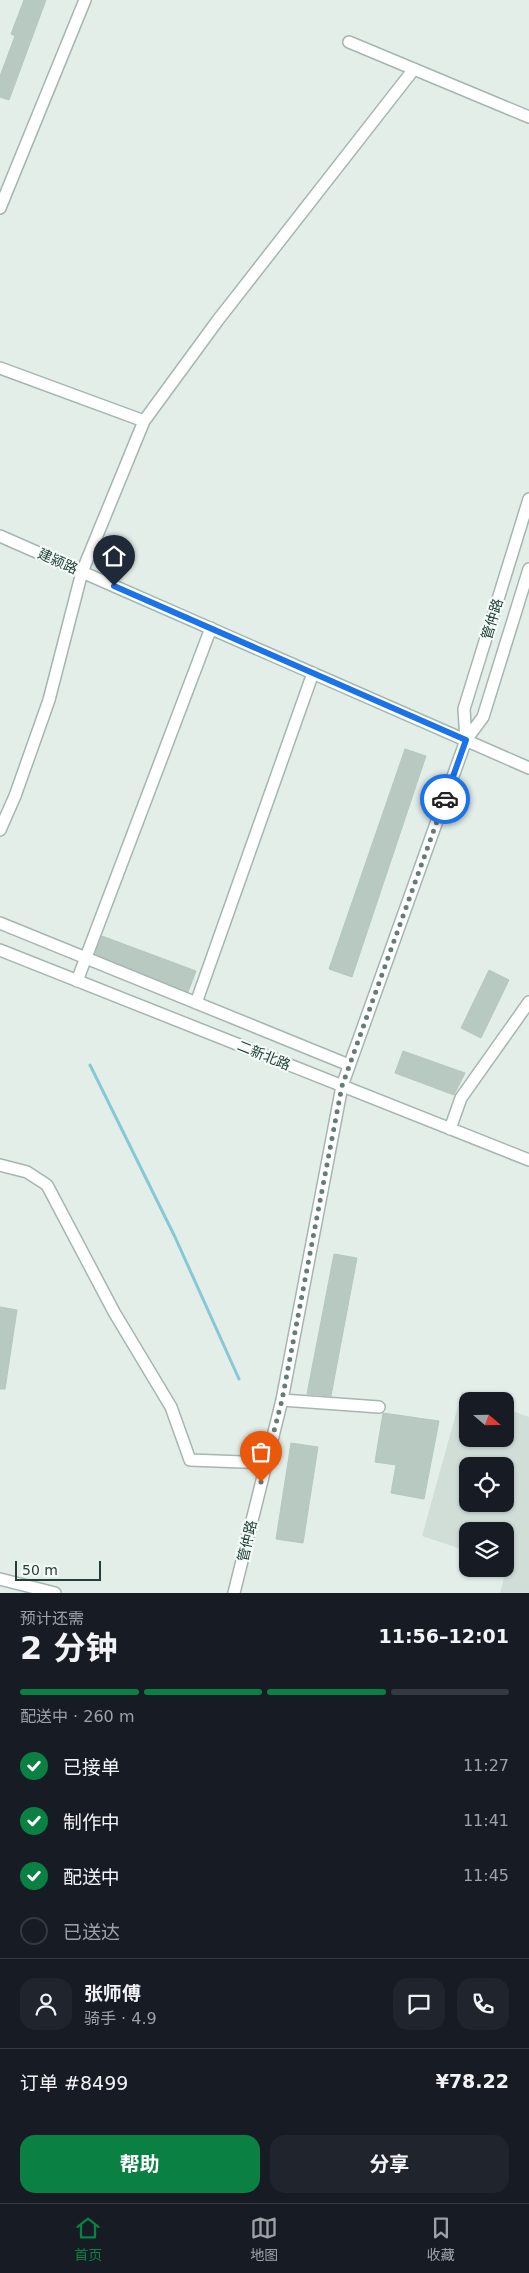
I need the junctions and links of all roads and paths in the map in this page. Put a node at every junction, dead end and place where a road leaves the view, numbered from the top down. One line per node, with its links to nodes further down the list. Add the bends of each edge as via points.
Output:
1 (85, 0): 5 (street)
2 (349, 42): 3 (street)
3 (414, 69): 4 (street); 7 (street, via 224,312)
4 (529, 117)
5 (0, 208)
6 (0, 368): 7 (street)
7 (144, 421): 11 (street)
8 (529, 499): 14 (street, 管仲路, via 464,709)
9 (0, 536): 11 (street, 建颍路)
10 (529, 569): 14 (street, 管仲路, via 483,717)
11 (82, 572): 12 (street, 建颍路); 16 (street, via 49,700)
12 (210, 628): 13 (street, 建颍路); 19 (street)
13 (313, 673): 14 (street, 建颍路); 22 (street)
14 (466, 740): 15 (street, 建颍路); 23 (street, 管仲路)
15 (529, 768)
16 (0, 830)
17 (0, 923): 19 (street)
18 (0, 950): 20 (street, 二新北路)
19 (86, 958): 20 (street); 22 (street)
20 (77, 980): 24 (street, 二新北路)
21 (529, 1002): 25 (street, via 461,1098)
22 (196, 1003): 23 (street)
23 (349, 1065): 24 (street, 管仲路)
24 (342, 1086): 25 (street, 二新北路); 28 (street, 管仲路)
25 (450, 1129): 26 (street, 二新北路)
26 (529, 1160)
27 (0, 1165): 30 (street, via 27,1172 47,1186 114,1312 171,1407 190,1460)
28 (282, 1400): 29 (street); 30 (street, 管仲路)
29 (380, 1407)
30 (266, 1463): 33 (street, 管仲路)
31 (0, 1579): 32 (street)
32 (55, 1593)
33 (234, 1593)

